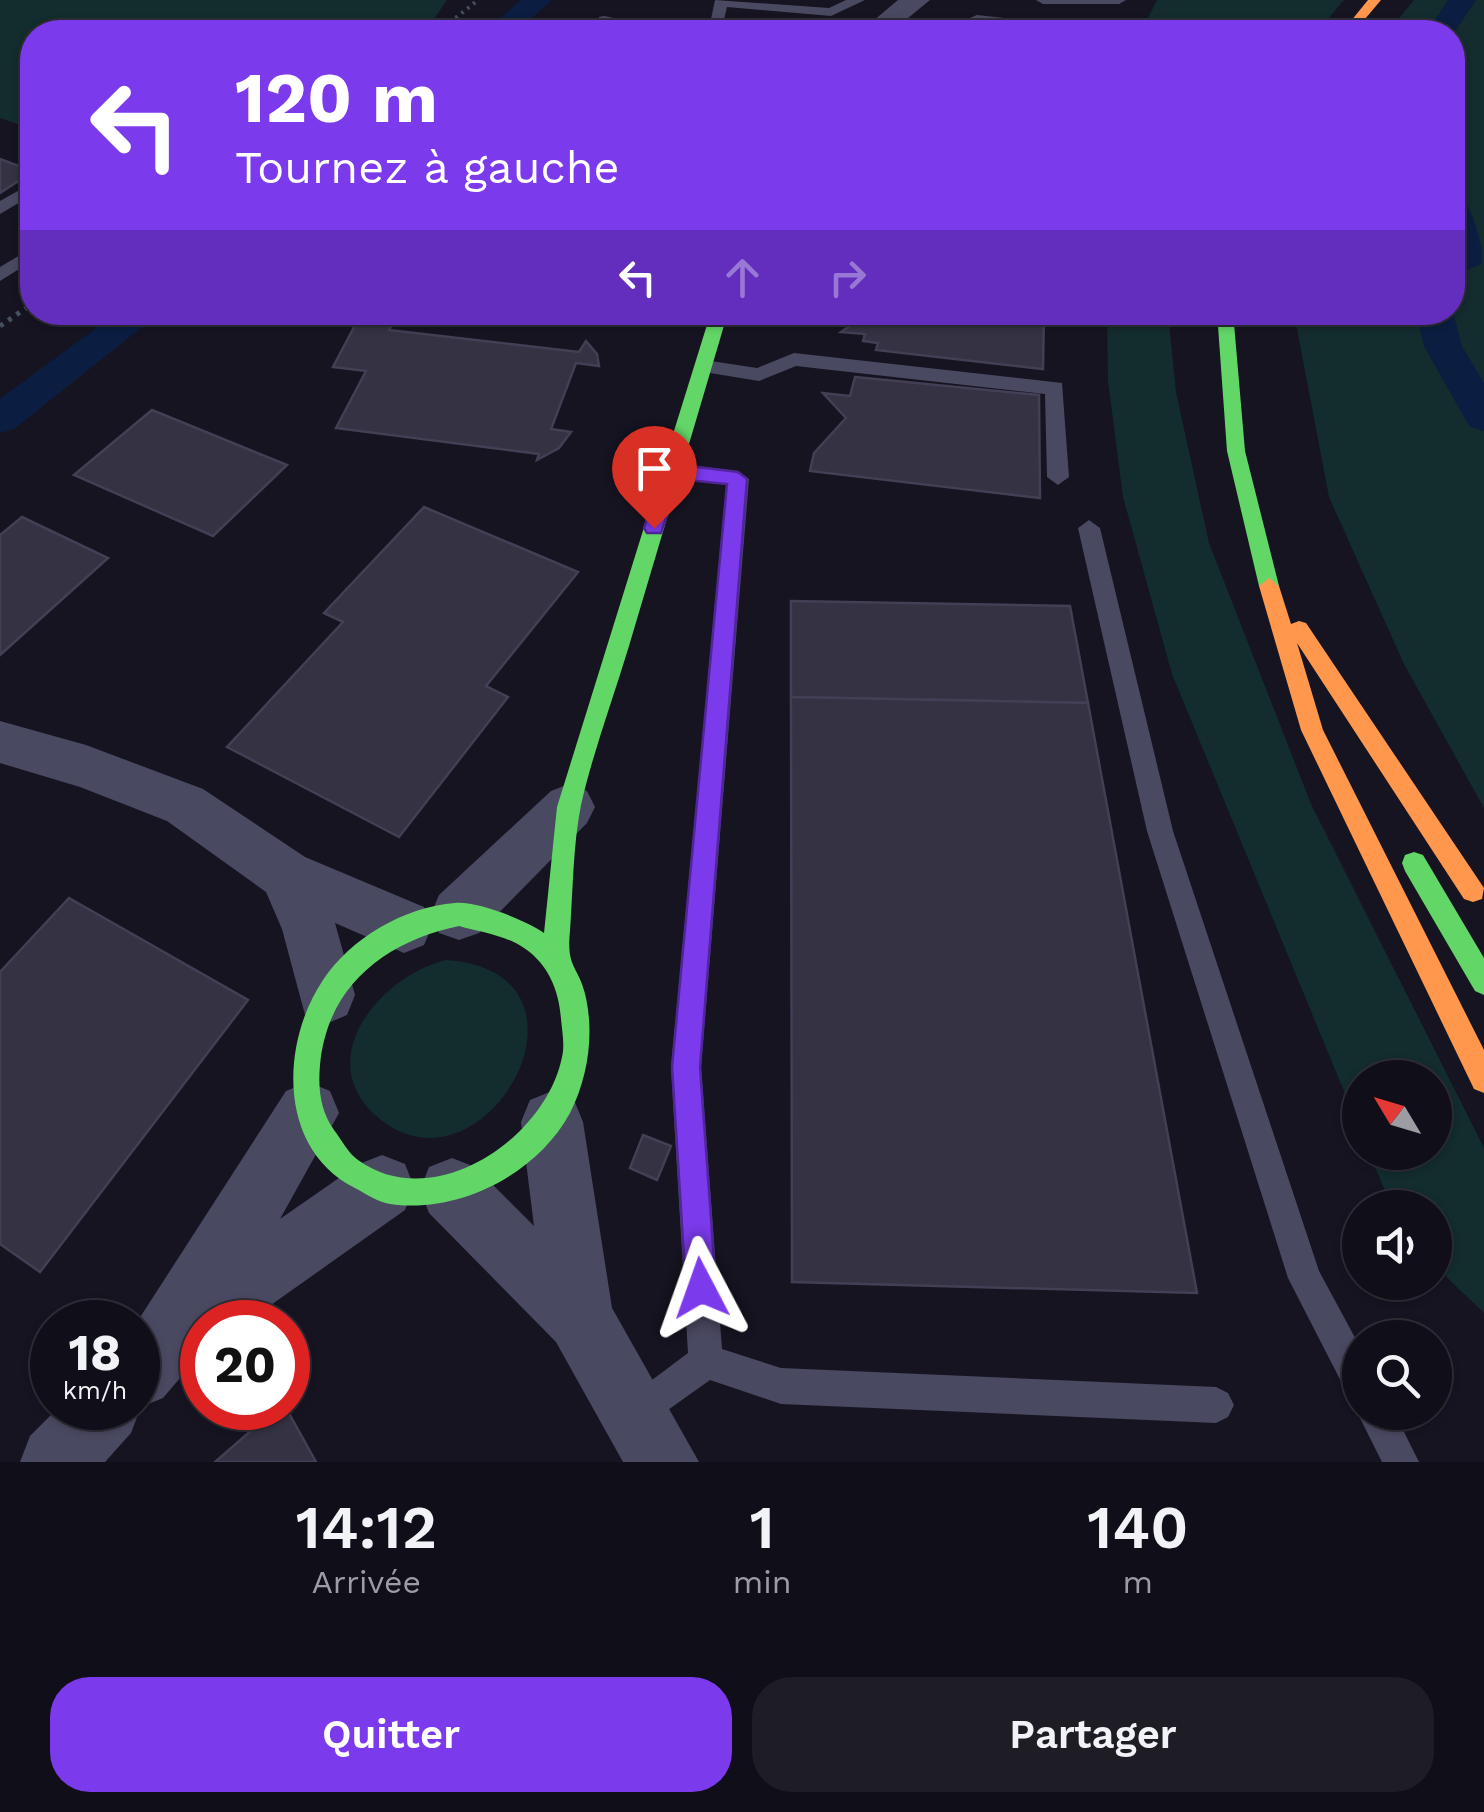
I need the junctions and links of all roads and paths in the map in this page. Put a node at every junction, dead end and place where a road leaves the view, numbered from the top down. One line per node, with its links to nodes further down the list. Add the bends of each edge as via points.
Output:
1 (478, 0): 8 (path)
2 (858, 0): 7 (lane)
3 (916, 0): 11 (street)
4 (1042, 0): 5 (lane)
5 (1120, 0)
6 (1375, 0): 12 (main road)
7 (831, 12): 9 (lane, via 720,2); 10 (lane)
8 (453, 20)
9 (718, 20)
10 (819, 20)
11 (894, 20)
12 (1358, 20)
13 (716, 325): 15 (main road)
14 (1225, 325): 19 (main road, via 1233,433 1250,528)
15 (704, 366): 16 (main road); 17 (lane, via 759,375 794,358 1055,388)
16 (672, 471): 22 (main road); 40 (lane, via 738,479 686,1067)
17 (1058, 477)
18 (1088, 528): 38 (lane, via 1160,832 1306,1278)
19 (1269, 586): 21 (main road); 25 (main road); 31 (main road, via 1312,730)
20 (0, 742): 24 (street, via 185,806)
21 (1346, 742)
22 (569, 807): 26 (street); 28 (main road)
23 (1403, 843): 29 (main road)
24 (286, 874): 27 (street); 30 (street, via 310,929)
25 (1484, 908)
26 (459, 914): 27 (main road); 28 (main road, via 496,918 529,932)
27 (404, 926): 30 (main road, via 347,966)
28 (555, 954): 33 (main road, via 576,990 582,1032 574,1078)
29 (1484, 982)
30 (326, 995): 32 (main road, via 304,1060)
31 (1484, 1080)
32 (308, 1113): 34 (main road, via 324,1146 349,1171); 37 (street)
33 (552, 1122): 35 (main road, via 490,1176); 36 (street)
34 (382, 1187): 35 (main road); 39 (street)
35 (452, 1190): 36 (street)
36 (580, 1318): 44 (street)
37 (160, 1347)
38 (1342, 1348)
39 (160, 1350)
40 (706, 1361): 41 (lane, via 781,1386); 44 (lane)
41 (1216, 1405)
42 (86, 1430): 45 (street)
43 (1384, 1430): 46 (lane)
44 (650, 1438)
45 (56, 1462)
46 (1401, 1462)

